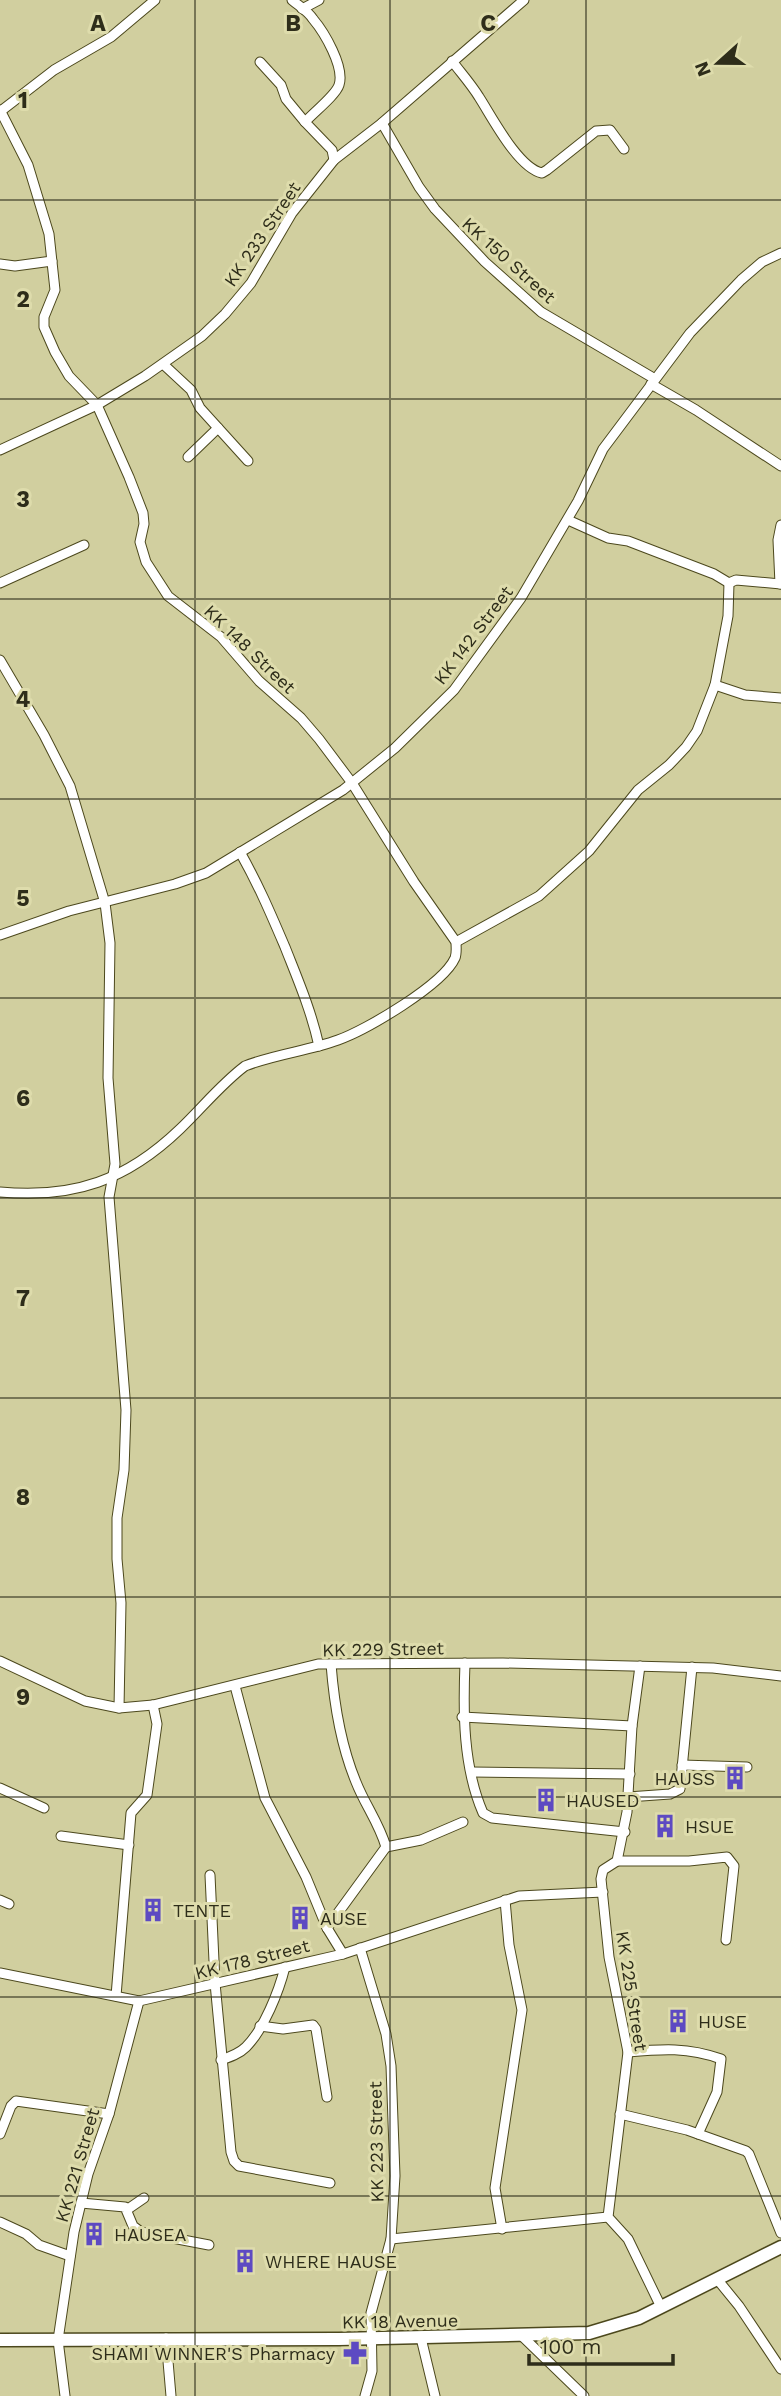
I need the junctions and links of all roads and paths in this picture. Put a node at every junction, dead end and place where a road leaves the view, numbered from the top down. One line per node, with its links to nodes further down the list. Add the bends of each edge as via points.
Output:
1 (155, 0): 8 (street, via 111,37 54,69)
2 (292, 0): 5 (street)
3 (319, 0): 5 (street)
4 (524, 0): 6 (street, KK 233 Street)
5 (302, 9): 9 (street, via 331,47 340,83)
6 (452, 61): 10 (street, KK 233 Street); 11 (street, via 510,146 537,173 604,129 610,130)
7 (260, 62): 9 (street)
8 (1, 111): 14 (street, KK 148 Street, via 28,165 49,234)
9 (305, 122): 12 (street, via 332,150)
10 (382, 122): 12 (street, KK 233 Street); 17 (street, KK 150 Street, via 435,209 485,262 541,312)
11 (624, 149)
12 (334, 159): 16 (street, KK 233 Street, via 292,213 251,283 202,336)
13 (781, 253): 17 (street, KK 142 Street, via 762,261 741,280 690,333)
14 (52, 261): 15 (street, via 15,267); 18 (street, KK 148 Street, via 55,290 44,327 69,376)
15 (0, 264)
16 (163, 364): 18 (street, KK 233 Street); 19 (street, via 191,390)
17 (653, 381): 23 (street, KK 150 Street); 24 (street, KK 142 Street, via 603,449)
18 (96, 405): 20 (street, KK 233 Street); 33 (street, KK 148 Street, via 138,497 144,524 142,551 160,586 220,636 259,681 301,718)
19 (218, 428): 21 (street); 22 (street)
20 (0, 450)
21 (188, 457)
22 (248, 461)
23 (781, 466)
24 (568, 520): 28 (street); 33 (street, KK 142 Street, via 521,598 454,690)
25 (781, 525): 29 (street)
26 (84, 545): 27 (street)
27 (0, 583)
28 (729, 583): 29 (street); 31 (street)
29 (780, 584)
30 (0, 660): 35 (street, via 70,786)
31 (715, 685): 32 (street, via 745,695); 37 (street, via 686,747 638,790 589,851 539,896)
32 (781, 698)
33 (352, 783): 34 (street, KK 142 Street); 37 (street, KK 148 Street)
34 (240, 852): 35 (street, KK 142 Street, via 190,880); 38 (street, via 264,894 305,993)
35 (105, 903): 36 (street, KK 142 Street); 39 (street, via 110,943 108,1078)
36 (0, 935)
37 (456, 942): 38 (street, via 455,958 427,987 382,1019)
38 (318, 1046): 39 (street, via 245,1066 147,1158)
39 (113, 1178): 40 (street, via 53,1191); 49 (street, via 109,1197 126,1410 117,1518)
40 (0, 1192)
41 (0, 1661): 49 (street, KK 229 Street, via 85,1701)
42 (465, 1663): 43 (street, KK 229 Street); 44 (street, KK 229 Street); 50 (street)
43 (331, 1664): 47 (street, KK 229 Street); 63 (street, via 337,1712 356,1784)
44 (640, 1667): 45 (street, KK 229 Street); 51 (street, KK 225 Street)
45 (692, 1667): 46 (street, KK 229 Street); 52 (street)
46 (781, 1676)
47 (235, 1686): 48 (street, KK 229 Street); 68 (street, via 265,1798)
48 (153, 1705): 49 (street, KK 229 Street); 62 (street, via 157,1724 147,1796 131,1813)
49 (119, 1708)
50 (462, 1717): 51 (street); 54 (street)
51 (632, 1726): 55 (street, KK 225 Street)
52 (682, 1765): 53 (street); 57 (street, via 676,1792)
53 (747, 1767)
54 (472, 1772): 55 (street); 60 (street, via 487,1816)
55 (630, 1774): 57 (street, KK 225 Street)
56 (0, 1788): 58 (street)
57 (628, 1797): 60 (street, KK 225 Street)
58 (44, 1808)
59 (463, 1822): 63 (street, via 421,1840)
60 (625, 1832): 64 (street, KK 225 Street)
61 (61, 1836): 62 (street)
62 (129, 1845): 75 (street)
63 (386, 1847): 68 (street)
64 (617, 1861): 66 (street, KK 225 Street, via 603,1870); 69 (street, via 727,1857 734,1866)
65 (210, 1875): 74 (street)
66 (603, 1892): 67 (street, KK 178 Street); 78 (street, KK 225 Street, via 609,1956)
67 (505, 1900): 70 (street, KK 178 Street); 91 (street, via 522,2010 495,2188)
68 (327, 1928): 71 (street)
69 (726, 1940)
70 (360, 1948): 71 (street, KK 178 Street); 93 (street, KK 223 Street, via 391,2066 395,2176)
71 (343, 1954): 72 (street, KK 178 Street)
72 (285, 1966): 74 (street, KK 178 Street); 77 (street)
73 (0, 1973): 75 (street, KK 178 Street)
74 (215, 1983): 76 (street, KK 178 Street); 79 (street)
75 (116, 1996): 76 (street, KK 178 Street)
76 (139, 2001): 81 (street, KK 221 Street)
77 (260, 2026): 79 (street, via 248,2045); 80 (street, via 313,2025)
78 (628, 2052): 82 (street, KK 225 Street); 84 (street, via 672,2048 721,2059 717,2092)
79 (221, 2060): 85 (street, via 234,2161 239,2166)
80 (327, 2097)
81 (109, 2114): 83 (street, via 16,2101); 87 (street, KK 221 Street)
82 (620, 2114): 84 (street); 89 (street, KK 225 Street)
83 (0, 2134)
84 (698, 2134): 92 (street, via 749,2154)
85 (330, 2183)
86 (144, 2198): 88 (street)
87 (81, 2203): 88 (street); 96 (street, KK 221 Street)
88 (128, 2209): 94 (street, via 132,2226 141,2232)
89 (608, 2217): 91 (street); 98 (street, via 628,2239)
90 (0, 2222): 96 (street, via 39,2245)
91 (502, 2229): 93 (street)
92 (781, 2233)
93 (391, 2239): 102 (street, KK 223 Street, via 371,2313)
94 (209, 2245)
95 (781, 2247): 97 (main road, KK 18 Avenue)
96 (70, 2256): 104 (street, KK 221 Street)
97 (717, 2279): 98 (main road, KK 18 Avenue); 105 (street)
98 (661, 2307): 99 (main road, KK 18 Avenue, via 589,2333)
99 (522, 2336): 100 (main road, KK 18 Avenue); 110 (street)
100 (421, 2337): 102 (main road, KK 18 Avenue); 109 (street)
101 (166, 2338): 102 (main road, KK 18 Avenue); 104 (main road, KK 18 Avenue); 107 (street)
102 (372, 2338): 108 (street, KK 223 Street, via 372,2371)
103 (0, 2340): 104 (main road, KK 18 Avenue)
104 (58, 2340): 106 (street, KK 221 Street)
105 (781, 2369)
106 (65, 2396)
107 (171, 2396)
108 (365, 2396)
109 (435, 2396)
110 (584, 2396)

